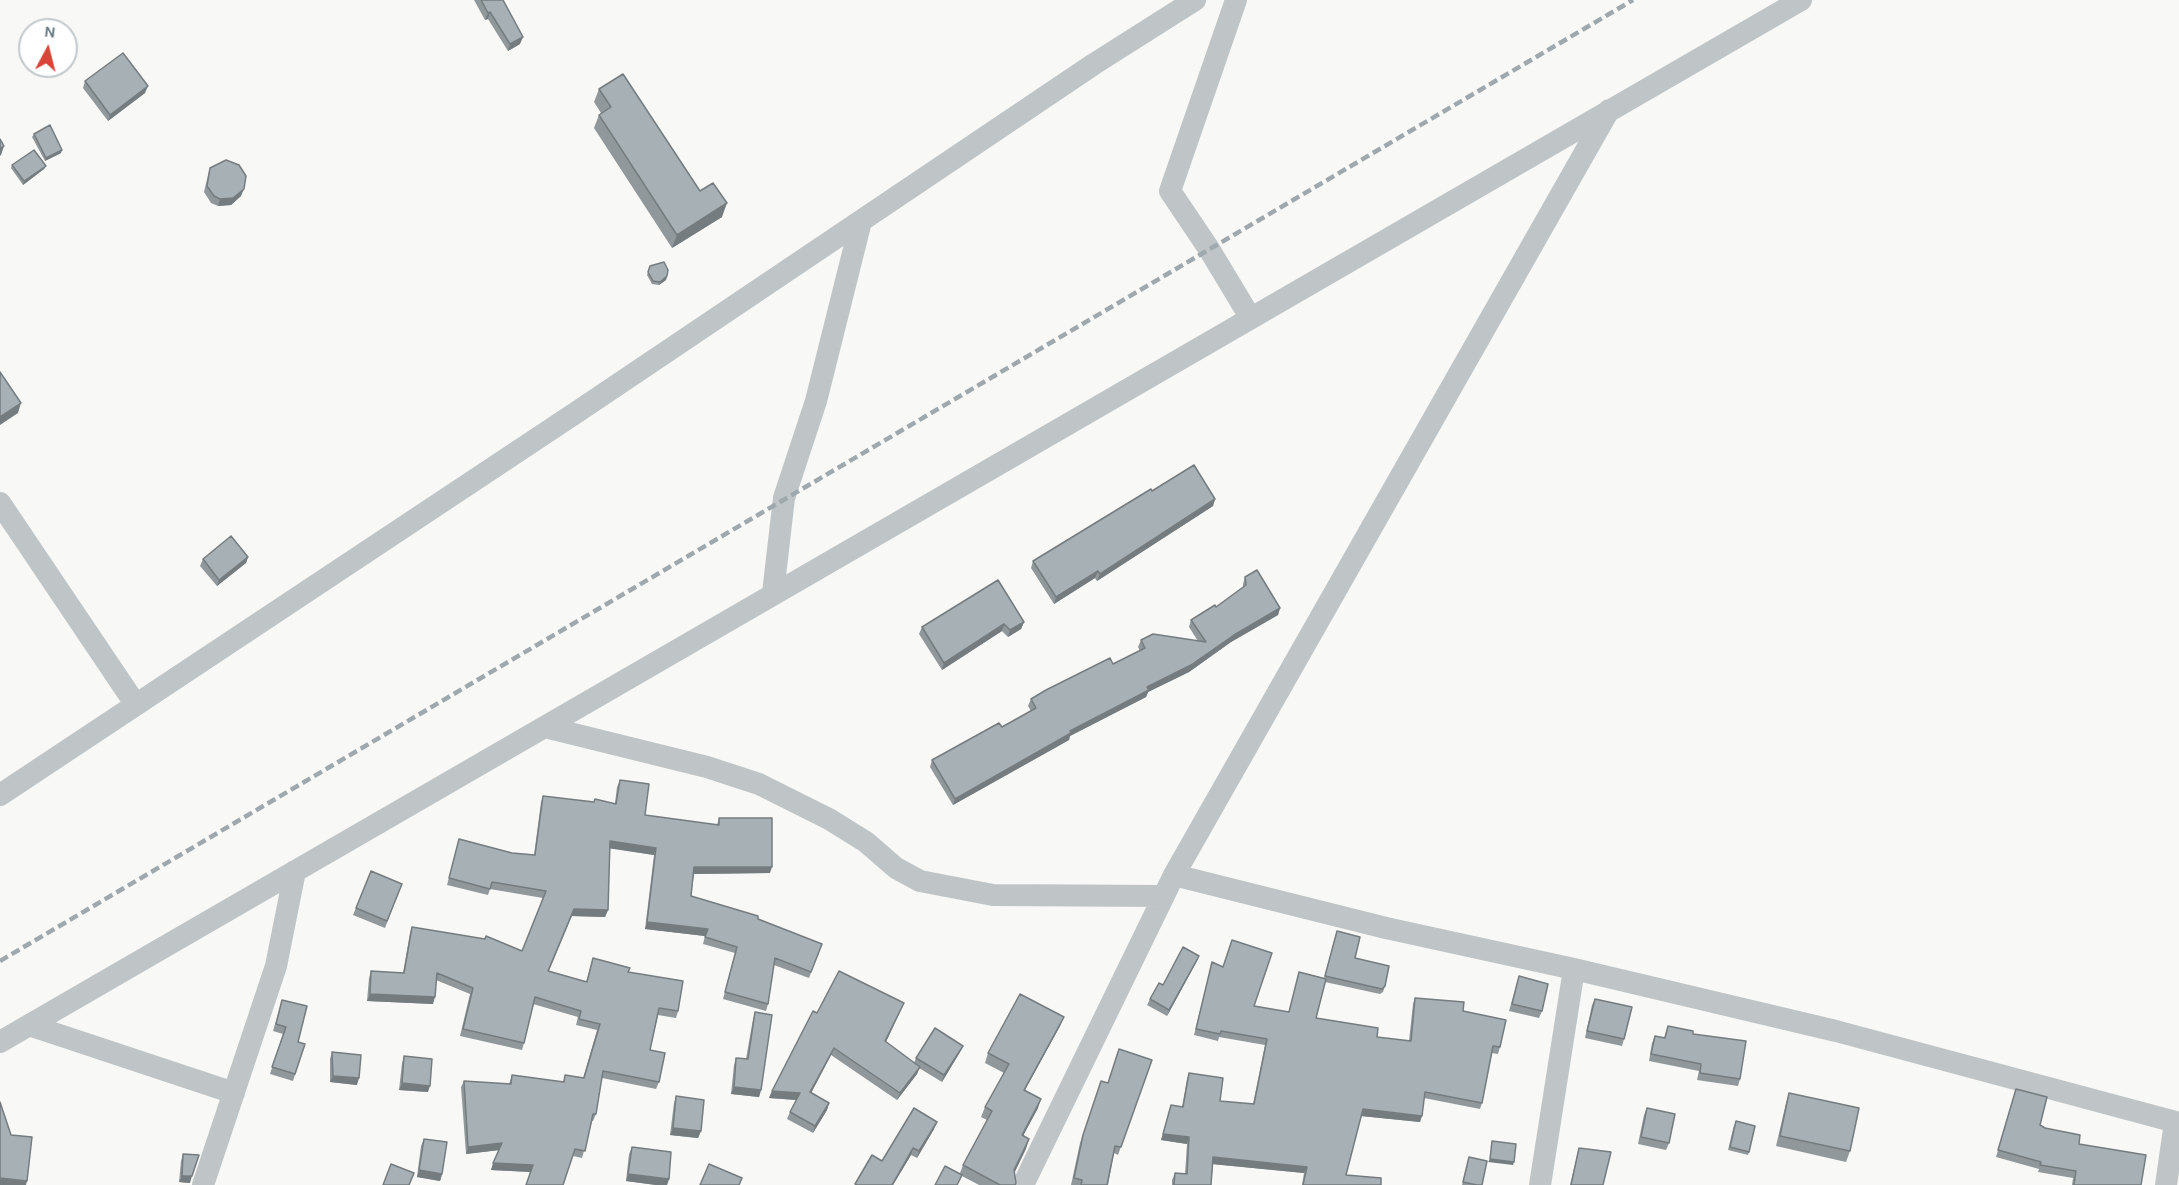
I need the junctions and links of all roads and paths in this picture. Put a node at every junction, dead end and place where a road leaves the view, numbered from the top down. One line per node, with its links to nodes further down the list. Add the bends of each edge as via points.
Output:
1 (1195, 0): 5 (street)
2 (1236, 0): 6 (street, via 1170,191)
3 (1801, 0): 4 (street)
4 (1609, 109): 6 (street); 13 (street)
5 (861, 220): 8 (street, via 816,401 784,498); 9 (street)
6 (1250, 318): 8 (street)
7 (0, 503): 9 (street)
8 (773, 593): 10 (street)
9 (136, 705): 11 (street)
10 (545, 728): 12 (street); 14 (street, via 707,767 759,784 829,819 866,842 896,868 920,880 993,895)
11 (0, 795)
12 (295, 871): 16 (street); 18 (street, via 276,966)
13 (1174, 875): 14 (street); 15 (street, via 1386,928)
14 (1163, 896): 21 (street)
15 (1574, 969): 19 (street, via 1836,1030); 22 (street)
16 (29, 1025): 17 (street); 18 (street)
17 (0, 1042)
18 (234, 1093): 20 (street)
19 (2177, 1122): 23 (street)
20 (203, 1185)
21 (1023, 1185)
22 (1539, 1185)
23 (2166, 1185)

